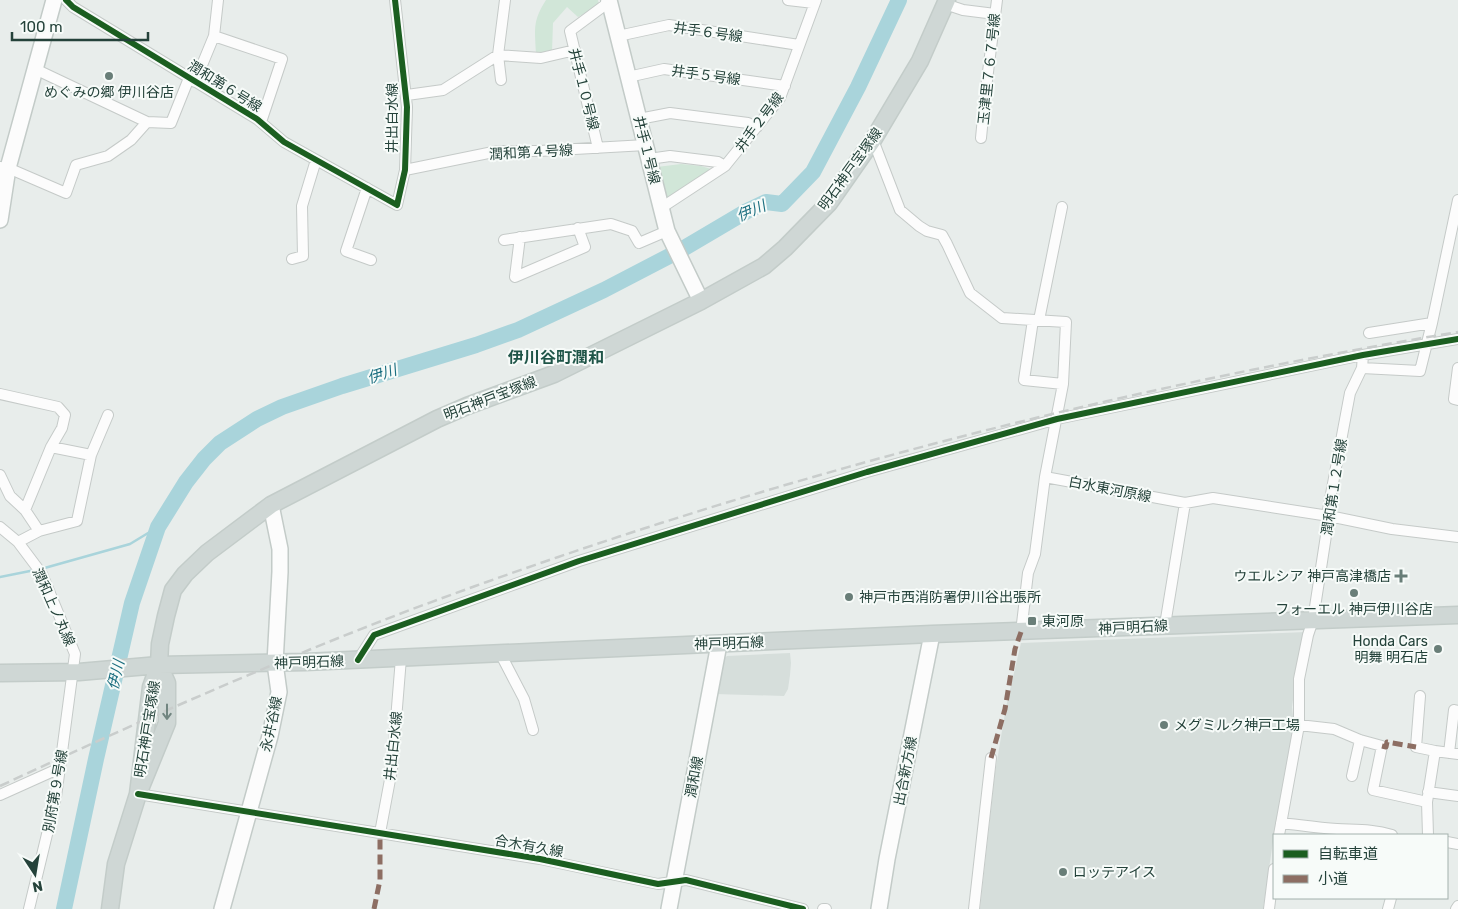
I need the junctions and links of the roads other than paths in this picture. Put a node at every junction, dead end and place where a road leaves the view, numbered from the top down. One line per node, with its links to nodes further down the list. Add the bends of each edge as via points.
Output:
1 (54, 0): 18 (street)
2 (66, 0): 20 (street, 潤和第６号線)
3 (218, 0): 13 (street)
4 (384, 0): 5 (street)
5 (396, 0): 23 (street, 井出白水線)
6 (505, 0): 17 (street)
7 (608, 0): 14 (street, 井手１号線); 16 (street, 井手１０号線, via 570,31)
8 (788, 0): 10 (street)
9 (997, 0): 12 (street, 玉津里７６７号線)
10 (815, 2): 15 (street, 井手２号線)
11 (946, 2): 12 (street, via 963,10); 29 (main road, 明石神戸宝塚線, via 920,62)
12 (994, 14): 28 (street, 玉津里７６７号線)
13 (214, 36): 20 (street); 26 (street, via 282,59)
14 (618, 36): 15 (street, 井手６号線, via 669,25); 19 (street, 井手１号線)
15 (800, 45): 22 (street, 井手２号線)
16 (575, 50): 17 (street, via 541,58); 30 (street, 井手１０号線)
17 (498, 55): 21 (street); 23 (street, via 443,90)
18 (35, 69): 25 (street); 34 (street)
19 (628, 77): 22 (street, 井手５号線, via 664,70); 24 (street, 井手１号線)
20 (192, 80): 25 (street, via 171,123); 26 (street, 潤和第６号線)
21 (501, 80)
22 (785, 86): 27 (street, 井手２号線, via 780,98)
23 (407, 95): 35 (street, 井出白水線)
24 (639, 119): 27 (street, via 670,113 748,123); 31 (street, 井手１号線)
25 (147, 122): 34 (street, via 108,156 76,166 66,193)
26 (261, 122): 32 (street, 潤和第６号線, via 284,142)
27 (757, 127): 33 (street, 井手２号線)
28 (981, 138)
29 (873, 140): 48 (main road, 明石神戸宝塚線, via 829,203 785,248 764,266); 49 (street, via 900,210 927,231 942,235 970,293 1002,318)
30 (598, 148): 31 (street, 井手１０号線); 35 (street, 潤和第４号線, via 498,151)
31 (648, 152): 33 (street, 井手１０号線, via 718,162); 40 (street, 井手１号線)
32 (316, 160): 36 (street, 潤和第６号線); 46 (street, via 302,206 303,256)
33 (725, 166): 40 (street, 井手２号線)
34 (4, 168): 41 (street)
35 (405, 170): 38 (street, 井出白水線)
36 (366, 188): 38 (street, 潤和第６号線); 47 (street, via 346,252)
37 (1458, 200): 50 (street)
38 (397, 205)
39 (1062, 207): 49 (street)
40 (661, 208): 43 (street, 井手１号線)
41 (0, 220)
42 (578, 228): 43 (street, via 611,224 632,231 639,243); 44 (street); 44 (street, via 584,247 515,277)
43 (667, 231): 48 (street, 井手１号線)
44 (520, 237): 45 (street)
45 (504, 240)
46 (292, 259)
47 (370, 260)
48 (699, 298): 67 (main road, 明石神戸宝塚線, via 554,374 437,419)
49 (1036, 320): 57 (street, via 1066,322); 57 (street, via 1024,380)
50 (1432, 323): 51 (street); 53 (street)
51 (1369, 334)
52 (1458, 339): 53 (street)
53 (1426, 344): 54 (street); 55 (street, via 1420,371)
54 (1363, 355): 55 (street, 潤和第１２号線); 61 (street)
55 (1362, 368): 69 (street, 潤和第１２号線, via 1350,394)
56 (1458, 368): 59 (street, via 1454,399)
57 (1063, 384): 61 (street)
58 (0, 394): 62 (street, via 58,407 65,415)
59 (1458, 400)
60 (108, 415): 63 (street)
61 (1057, 419): 65 (street); 82 (street, via 867,472 579,561 374,634)
62 (51, 447): 63 (street); 68 (street)
63 (91, 455): 71 (street, via 77,521)
64 (0, 475): 68 (street, via 10,496)
65 (1045, 477): 66 (street, 白水東河原線); 77 (street)
66 (1185, 503): 69 (street, 白水東河原線, via 1213,498); 76 (street)
67 (271, 505): 83 (street, 永井谷線, via 280,549); 84 (main road, 明石神戸宝塚線, via 207,552 173,590)
68 (25, 510): 71 (street)
69 (1329, 516): 72 (street, 白水東河原線); 75 (street, 潤和第１２号線)
70 (0, 527): 73 (street, 潤和上ノ丸線)
71 (39, 531): 73 (street)
72 (1458, 538)
73 (18, 542): 85 (street, 潤和上ノ丸線, via 42,574 75,654)
74 (1458, 615): 75 (main road, 神戸明石線)
75 (1313, 620): 76 (main road, 神戸明石線); 89 (street, 潤和第１２号線, via 1298,679)
76 (1165, 625): 77 (main road, 神戸明石線)
77 (1021, 632): 78 (main road, 神戸明石線)
78 (932, 634): 79 (main road, 神戸明石線); 114 (street, 出合新方線)
79 (719, 644): 80 (main road, 神戸明石線); 108 (street, 潤和線)
80 (500, 653): 81 (main road, 神戸明石線); 90 (street, via 524,699)
81 (401, 658): 82 (main road, 神戸明石線); 103 (street, 井出白水線, via 392,769)
82 (358, 660): 83 (main road, 神戸明石線)
83 (275, 663): 84 (main road, 神戸明石線); 101 (street, 永井谷線, via 278,692 270,736)
84 (153, 666): 85 (main road, 神戸明石線); 97 (main road, 明石神戸宝塚線)
85 (76, 672): 86 (main road, 神戸明石線); 95 (street, 別府第９号線)
86 (0, 674)
87 (1420, 696): 92 (street, via 1416,747)
88 (1458, 711): 93 (street, via 1454,710)
89 (1299, 726): 91 (street, via 1334,729); 102 (street, 潤和第１２号線)
90 (533, 730)
91 (1360, 740): 96 (street); 100 (street, via 1382,746 1373,790)
92 (1435, 751): 93 (street); 100 (street)
93 (1454, 754)
94 (991, 758): 115 (street)
95 (60, 768): 98 (street); 109 (street, 別府第９号線)
96 (1352, 776)
97 (138, 794): 101 (street, 合木有久線); 110 (main road, 明石神戸宝塚線, via 116,864)
98 (0, 795)
99 (1458, 796): 100 (street)
100 (1428, 797): 106 (street)
101 (248, 812): 103 (street, 合木有久線); 111 (street, 永井谷線)
102 (1281, 823): 104 (street, 潤和第１２号線); 105 (street)
103 (380, 833): 108 (street, 合木有久線, via 540,859 658,884)
104 (1279, 834)
105 (1389, 834)
106 (1428, 834)
107 (1273, 877): 116 (street)
108 (674, 883): 112 (street, 潤和線); 113 (street, 合木有久線, via 686,880)
109 (29, 909)
110 (110, 909)
111 (222, 909)
112 (669, 909)
113 (803, 909)
114 (879, 909)
115 (974, 909)
116 (1269, 909)

